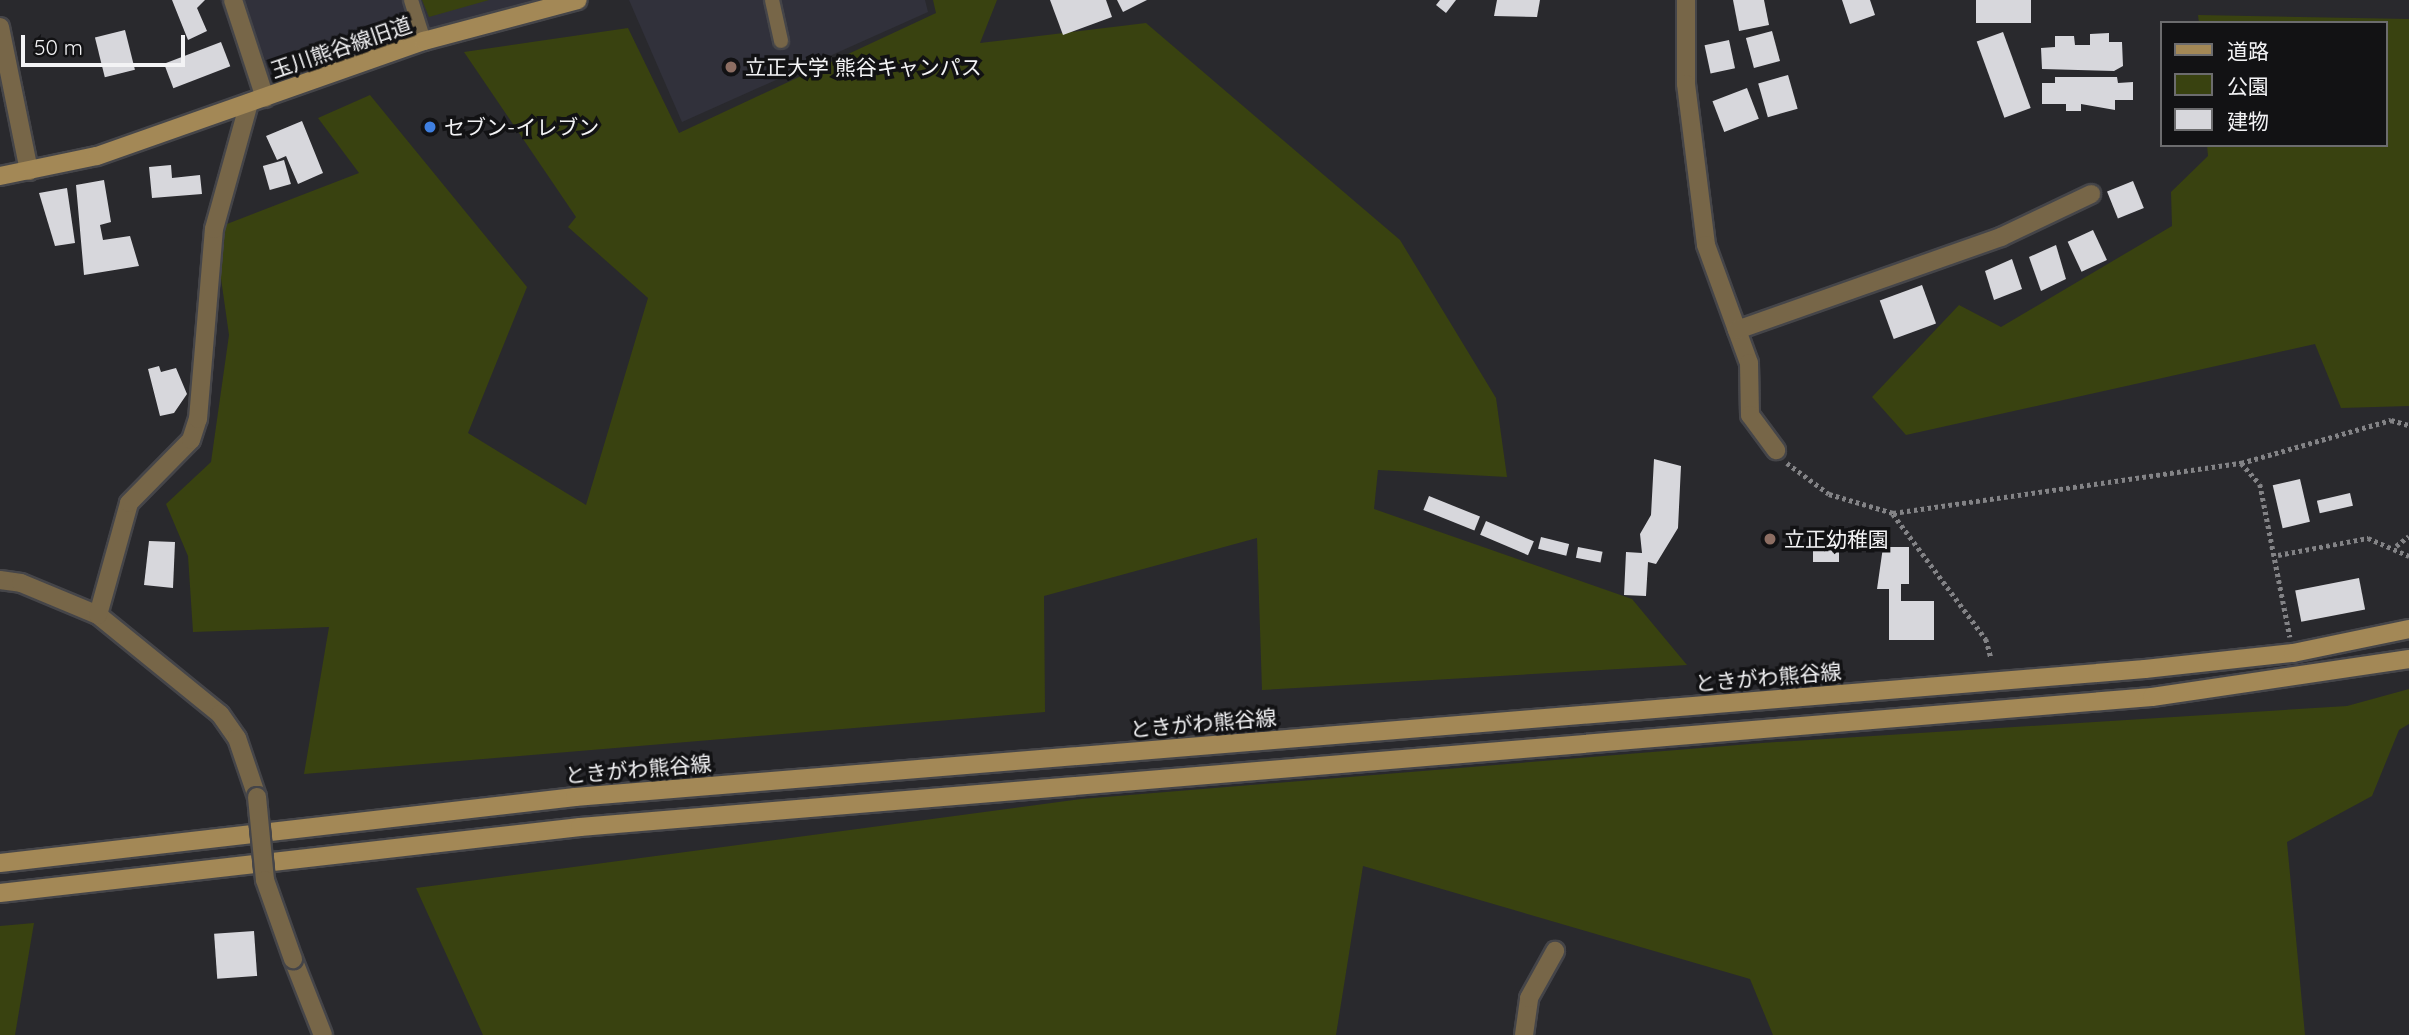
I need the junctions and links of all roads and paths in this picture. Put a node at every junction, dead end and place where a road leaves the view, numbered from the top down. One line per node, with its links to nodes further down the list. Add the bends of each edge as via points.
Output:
1 (233, 0): 9 (street)
2 (411, 0): 7 (lane)
3 (578, 0): 7 (main road, 玉川熊谷線旧道)
4 (772, 0): 8 (lane)
5 (1686, 0): 13 (street, via 1686,84 1706,245)
6 (0, 27): 10 (street)
7 (424, 41): 9 (main road, 玉川熊谷線旧道)
8 (781, 41)
9 (257, 100): 10 (main road, 玉川熊谷線旧道, via 97,156); 23 (street, via 214,229 198,419 191,440 129,503)
10 (29, 170): 11 (main road, 玉川熊谷線旧道)
11 (0, 176)
12 (2091, 194): 13 (street, via 2001,237)
13 (1737, 330): 15 (street, via 1749,363 1750,415)
14 (2409, 425): 16 (path, via 2391,420)
15 (1776, 450): 17 (path, via 1829,494)
16 (2241, 463): 17 (path); 20 (path, via 2260,484)
17 (1893, 513): 26 (path, via 1986,639)
18 (2409, 536): 19 (path)
19 (2396, 546): 20 (path, via 2368,538); 21 (path)
20 (2278, 555): 25 (path)
21 (2409, 556)
22 (0, 580): 23 (street, via 21,583)
23 (98, 615): 31 (street, bridge, via 220,714 237,738 257,797 265,880)
24 (2409, 629): 25 (main road, ときがわ熊谷線)
25 (2293, 653): 28 (main road, ときがわ熊谷線, via 575,797)
26 (1991, 658)
27 (2409, 659): 29 (main road, via 2152,697 580,827)
28 (0, 863)
29 (0, 892)
30 (1555, 951): 32 (street, via 1529,999)
31 (323, 1035)
32 (1524, 1035)

